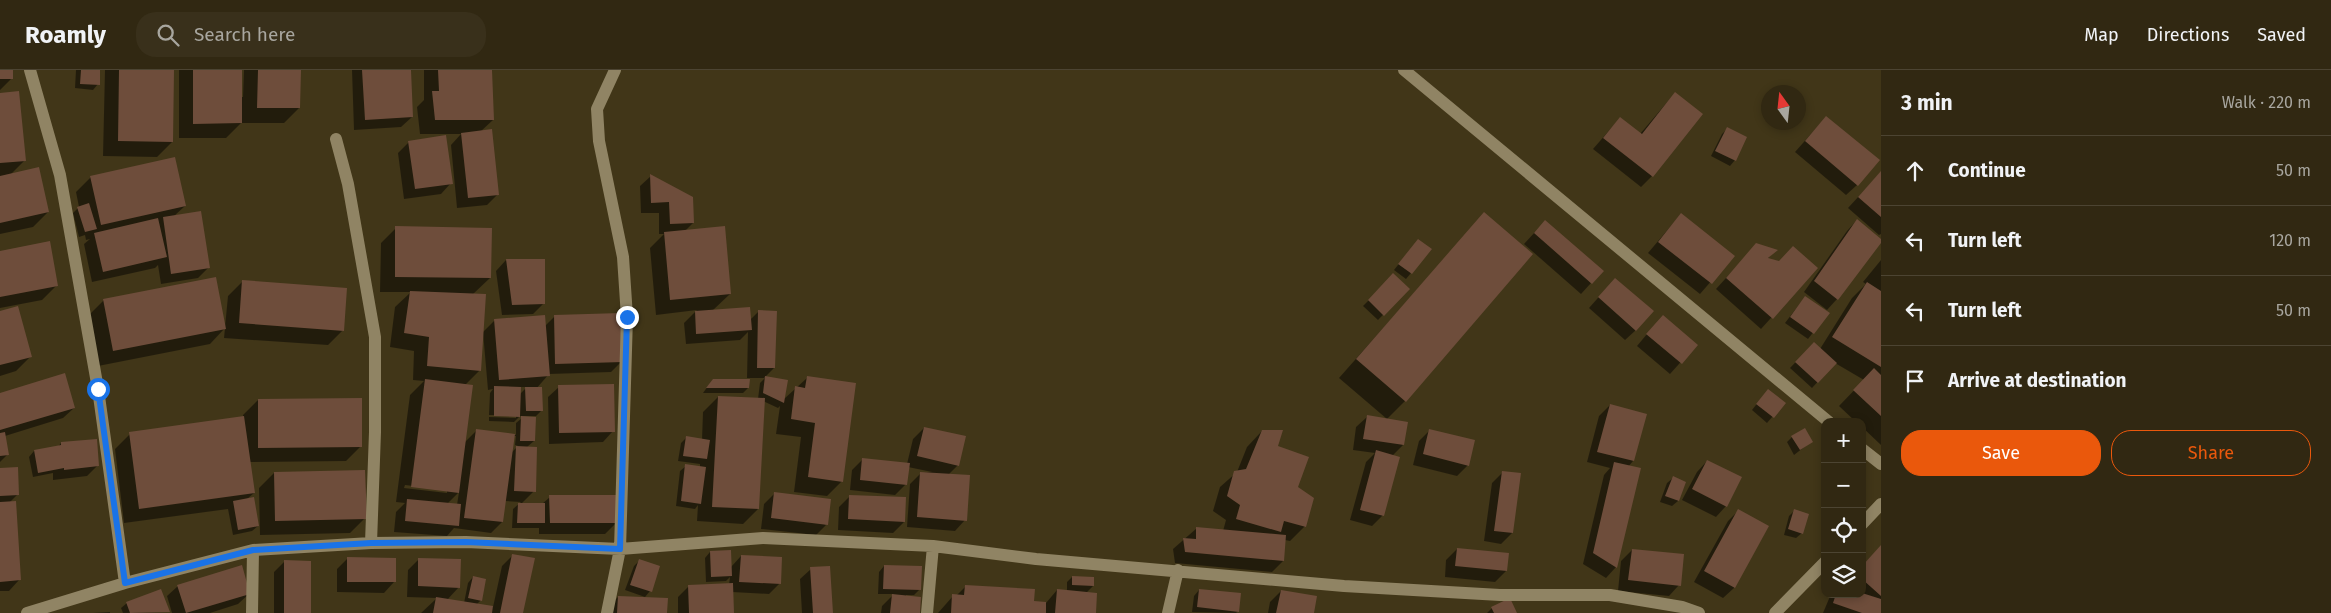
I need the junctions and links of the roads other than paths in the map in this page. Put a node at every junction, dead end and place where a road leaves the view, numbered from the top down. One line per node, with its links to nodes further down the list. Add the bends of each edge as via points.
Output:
1 (30, 70): 16 (street, via 60,175 98,389)
2 (615, 70): 12 (street, via 597,109 599,141 623,257 627,317)
3 (1404, 70): 5 (street)
4 (336, 139): 10 (street, via 348,184 375,338)
5 (1824, 418)
6 (1866, 452): 7 (street)
7 (1881, 464)
8 (1881, 504): 9 (street)
9 (1866, 520)
10 (371, 543): 12 (street, via 466,542); 13 (street)
11 (933, 546): 12 (street, via 763,538); 15 (street, via 1036,559); 20 (street)
12 (620, 549): 19 (street)
13 (253, 550): 16 (street); 18 (street)
14 (1821, 566): 23 (street)
15 (1178, 570): 21 (street); 22 (street, via 1344,586 1500,595 1610,595)
16 (125, 583): 17 (street)
17 (27, 613)
18 (252, 613)
19 (607, 613)
20 (927, 613)
21 (1168, 613)
22 (1699, 613)
23 (1775, 613)

